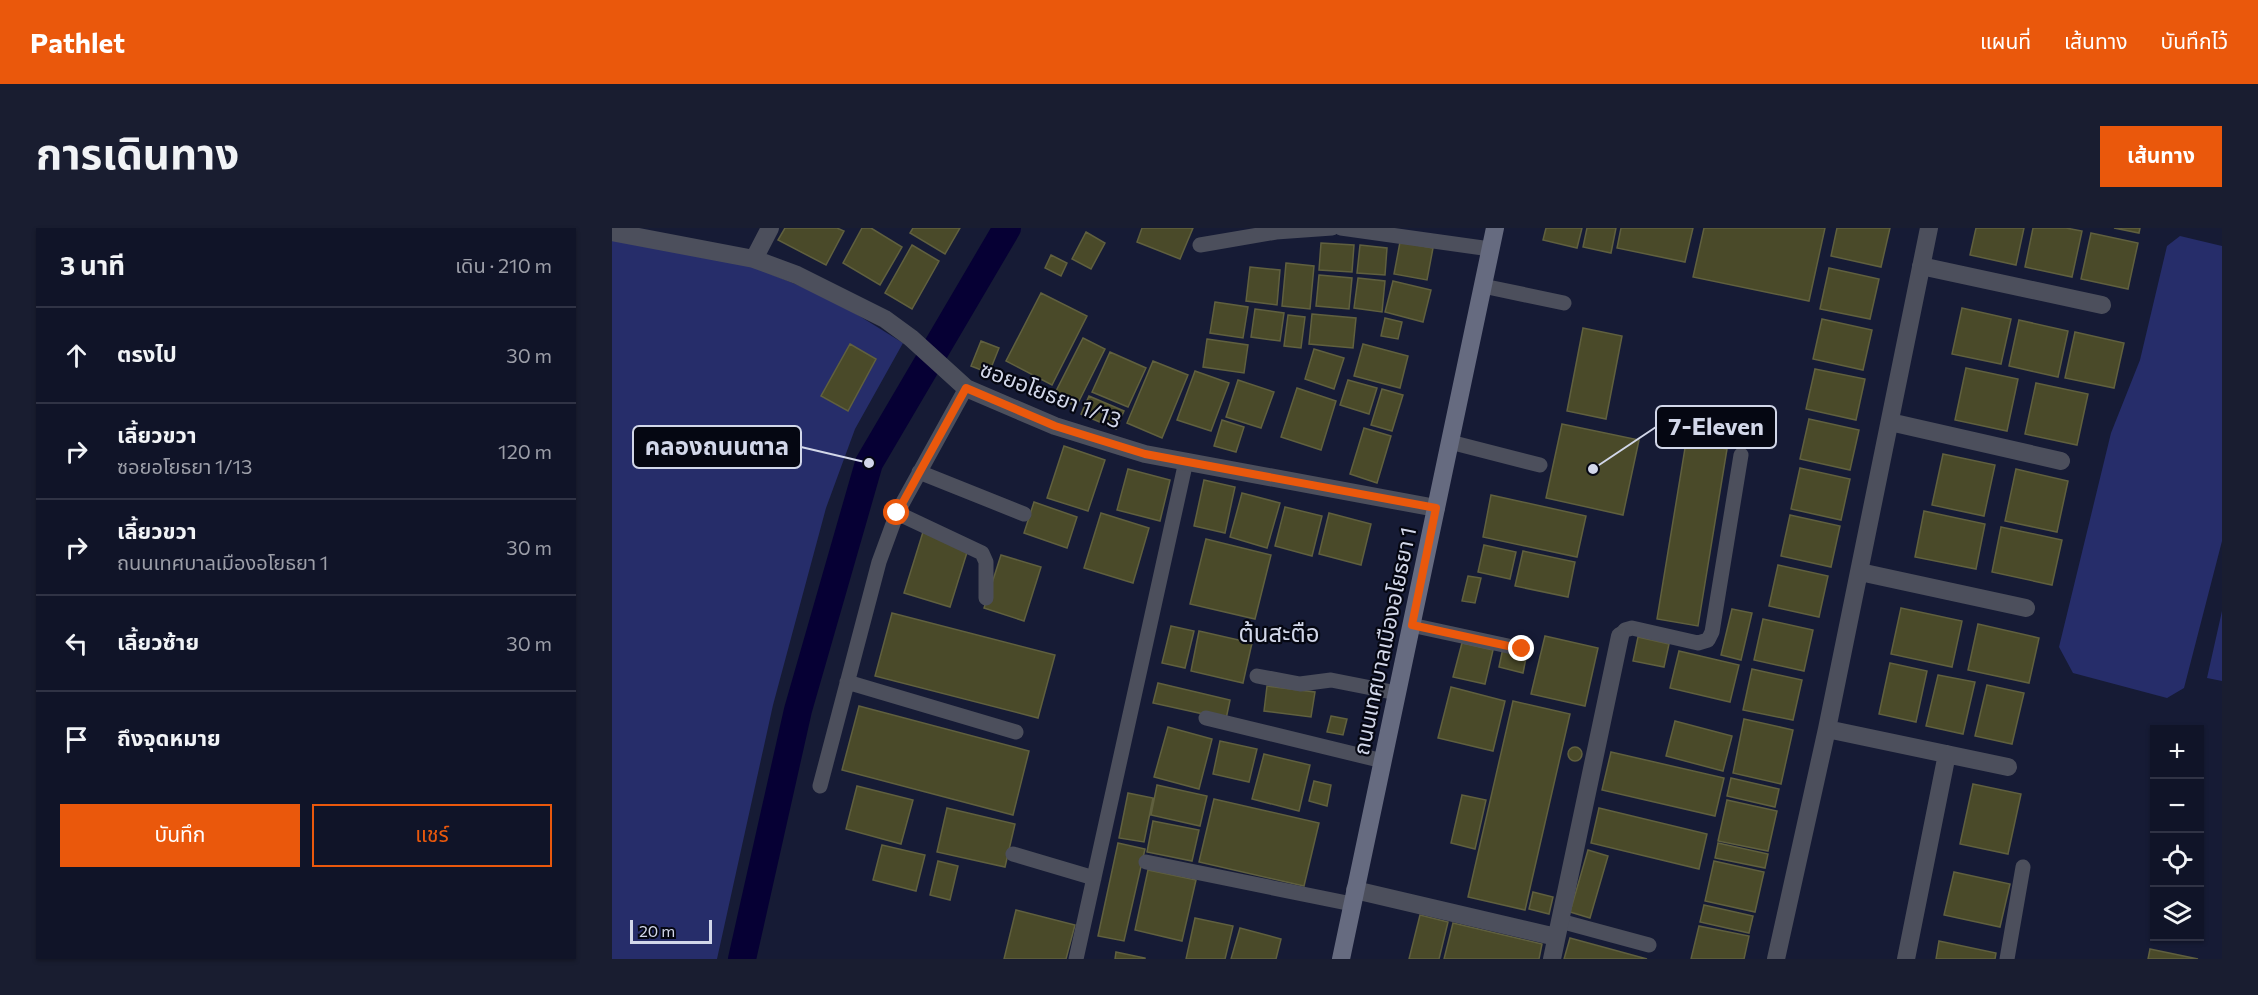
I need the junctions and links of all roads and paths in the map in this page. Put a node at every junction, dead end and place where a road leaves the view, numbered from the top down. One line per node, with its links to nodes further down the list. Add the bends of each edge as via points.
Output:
1 (770, 228): 9 (street)
2 (1332, 228): 7 (lane, via 1276,232)
3 (1341, 228): 8 (lane)
4 (1495, 228): 8 (main road, ถนนเทศบาลเมืองอโยธยา 1)
5 (1929, 228): 10 (street)
6 (612, 232): 9 (street, ซอยอโยธยา 1/13)
7 (1200, 245)
8 (1490, 249): 11 (main road, ถนนเทศบาลเมืองอโยธยา 1)
9 (754, 259): 14 (street, ซอยอโยธยา 1/13, via 885,319)
10 (1921, 266): 13 (street); 15 (street)
11 (1483, 286): 12 (lane); 16 (main road, ถนนเทศบาลเมืองอโยธยา 1)
12 (1564, 303)
13 (2102, 305)
14 (960, 383): 18 (street, ซอยอโยธยา 1/13, via 1055,426 1145,454); 21 (lane)
15 (1890, 422): 19 (street); 25 (street)
16 (1450, 442): 20 (lane); 22 (main road, ถนนเทศบาลเมืองอโยธยา 1)
17 (1741, 455): 29 (lane, via 1708,640 1698,642 1632,628)
18 (1186, 461): 22 (street, ซอยอโยธยา 1/13); 44 (lane)
19 (2061, 461)
20 (1540, 465)
21 (919, 472): 23 (lane); 24 (lane)
22 (1436, 508): 28 (main road, ถนนเทศบาลเมืองอโยธยา 1)
23 (897, 513): 26 (lane, via 982,553 986,562); 32 (lane, via 879,562)
24 (1024, 514)
25 (1860, 572): 27 (street); 35 (street)
26 (986, 598)
27 (2026, 608)
28 (1412, 625): 30 (lane); 33 (main road, ถนนเทศบาลเมืองอโยธยา 1)
29 (1620, 636): 46 (street)
30 (1522, 649)
31 (1257, 676): 33 (lane, via 1300,684 1331,680)
32 (847, 681): 36 (lane); 40 (lane)
33 (1397, 693): 38 (main road, ถนนเทศบาลเมืองอโยธยา 1)
34 (1206, 717): 38 (lane)
35 (1827, 729): 37 (street); 51 (street)
36 (1016, 732)
37 (1947, 754): 39 (street); 52 (street)
38 (1383, 761): 45 (main road, ถนนเทศบาลเมืองอโยธยา 1)
39 (2008, 767)
40 (820, 786)
41 (1013, 854): 44 (lane)
42 (1146, 862): 45 (lane)
43 (2023, 867): 53 (lane)
44 (1094, 878): 48 (lane)
45 (1354, 897): 46 (street); 49 (main road, ถนนเทศบาลเมืองอโยธยา 1)
46 (1558, 929): 47 (lane); 50 (street)
47 (1649, 945)
48 (1076, 959)
49 (1341, 959)
50 (1552, 959)
51 (1776, 959)
52 (1906, 959)
53 (2007, 959)

